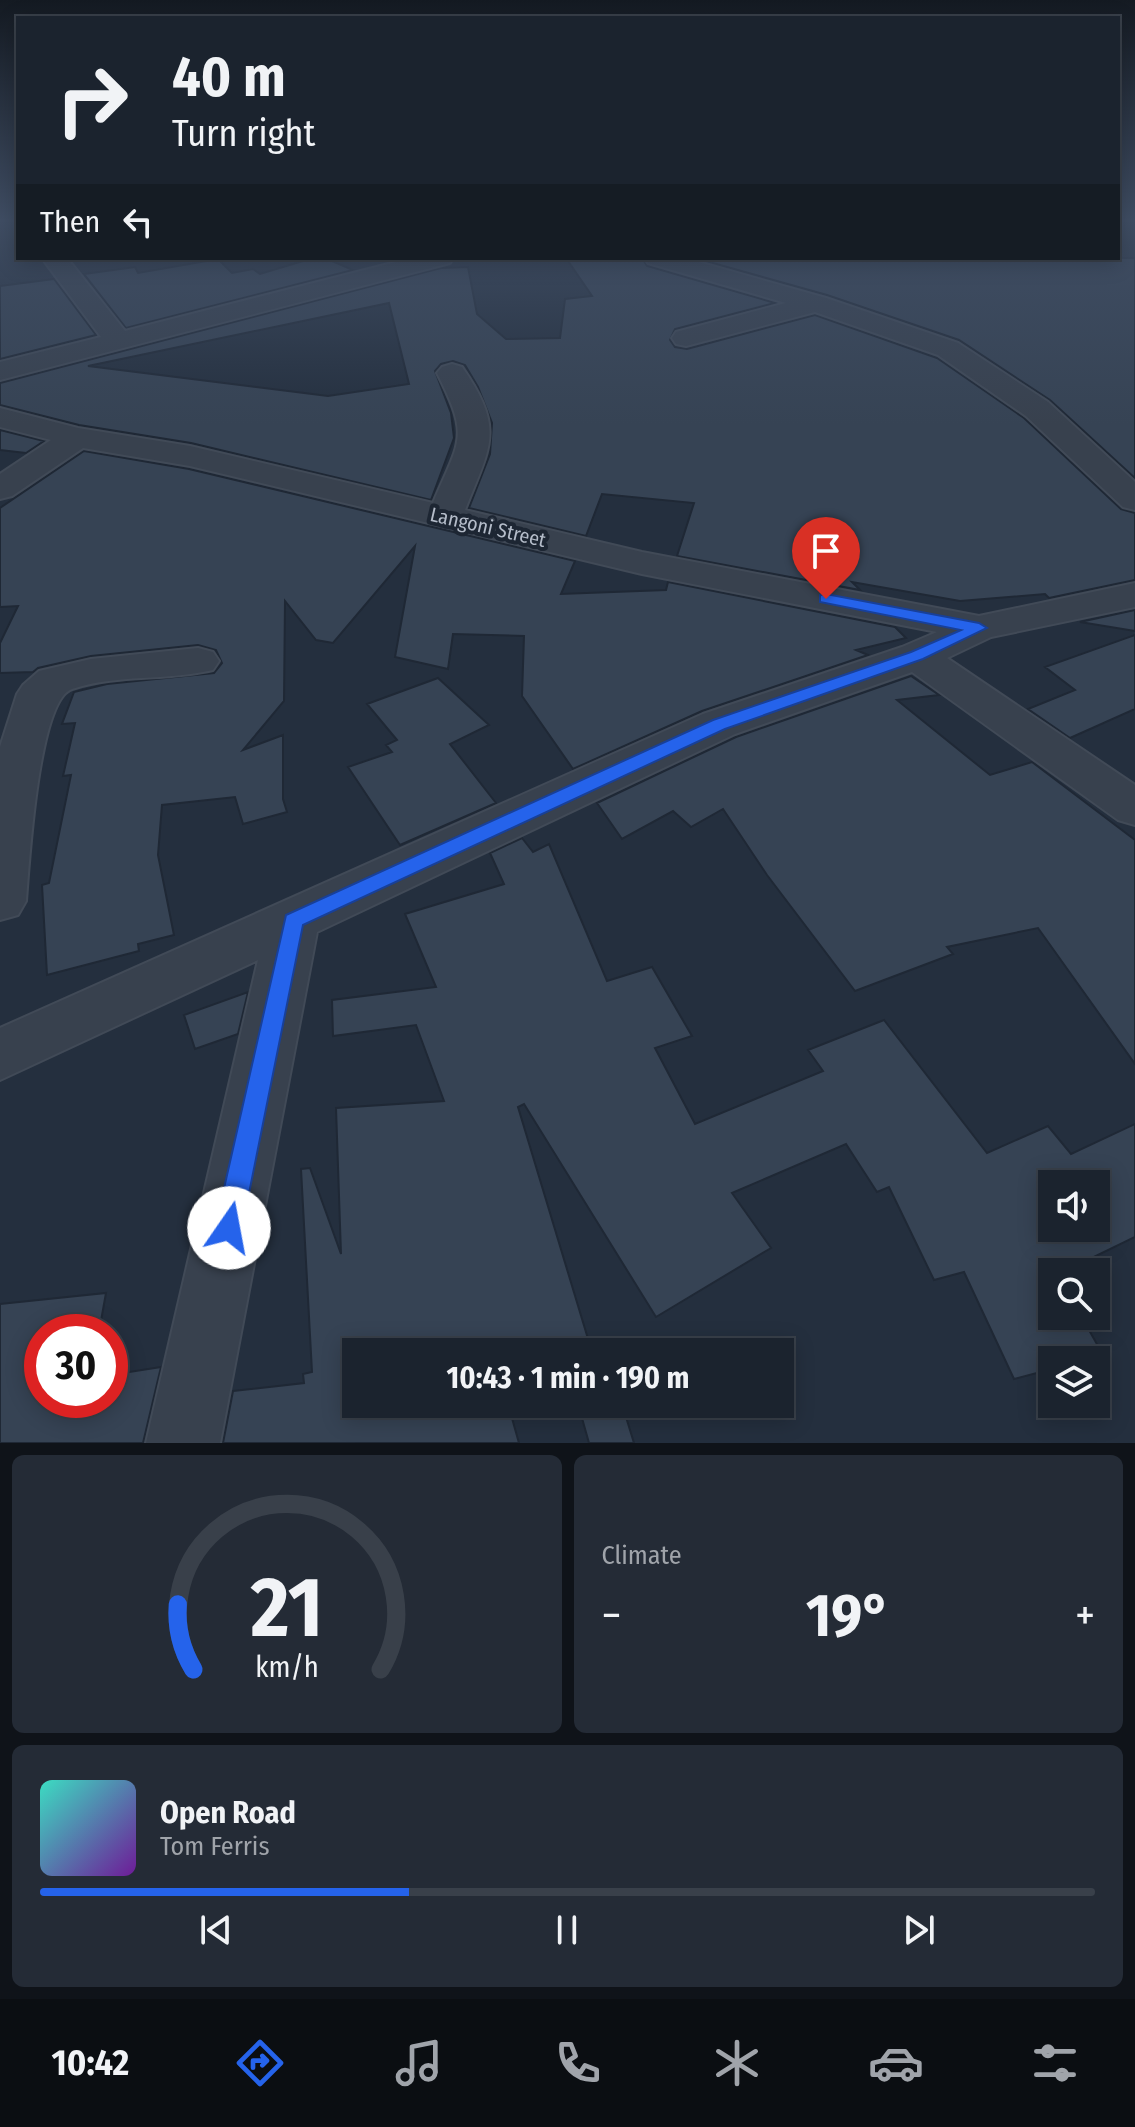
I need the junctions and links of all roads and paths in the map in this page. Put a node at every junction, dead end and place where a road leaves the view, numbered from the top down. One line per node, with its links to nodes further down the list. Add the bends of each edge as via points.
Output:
1 (78, 289): 6 (street)
2 (321, 289): 6 (street)
3 (766, 289): 4 (street)
4 (817, 304): 5 (street); 12 (street, via 948,349 1037,409)
5 (686, 338)
6 (119, 342): 7 (street)
7 (0, 371)
8 (452, 373): 13 (street, via 472,412 476,440)
9 (0, 417): 10 (street, Langoni Street)
10 (77, 437): 11 (street); 13 (street, Langoni Street, via 190,456)
11 (0, 489)
12 (1135, 500)
13 (445, 517): 15 (street, Langoni Street, via 642,563)
14 (1135, 595): 15 (street)
15 (979, 628): 16 (street)
16 (917, 656): 18 (street); 20 (street, via 719,724)
17 (198, 661): 19 (street, via 91,672 54,680 38,694 14,777)
18 (1135, 808)
19 (0, 901)
20 (293, 920): 21 (street); 22 (street)
21 (0, 1055)
22 (183, 1443)

